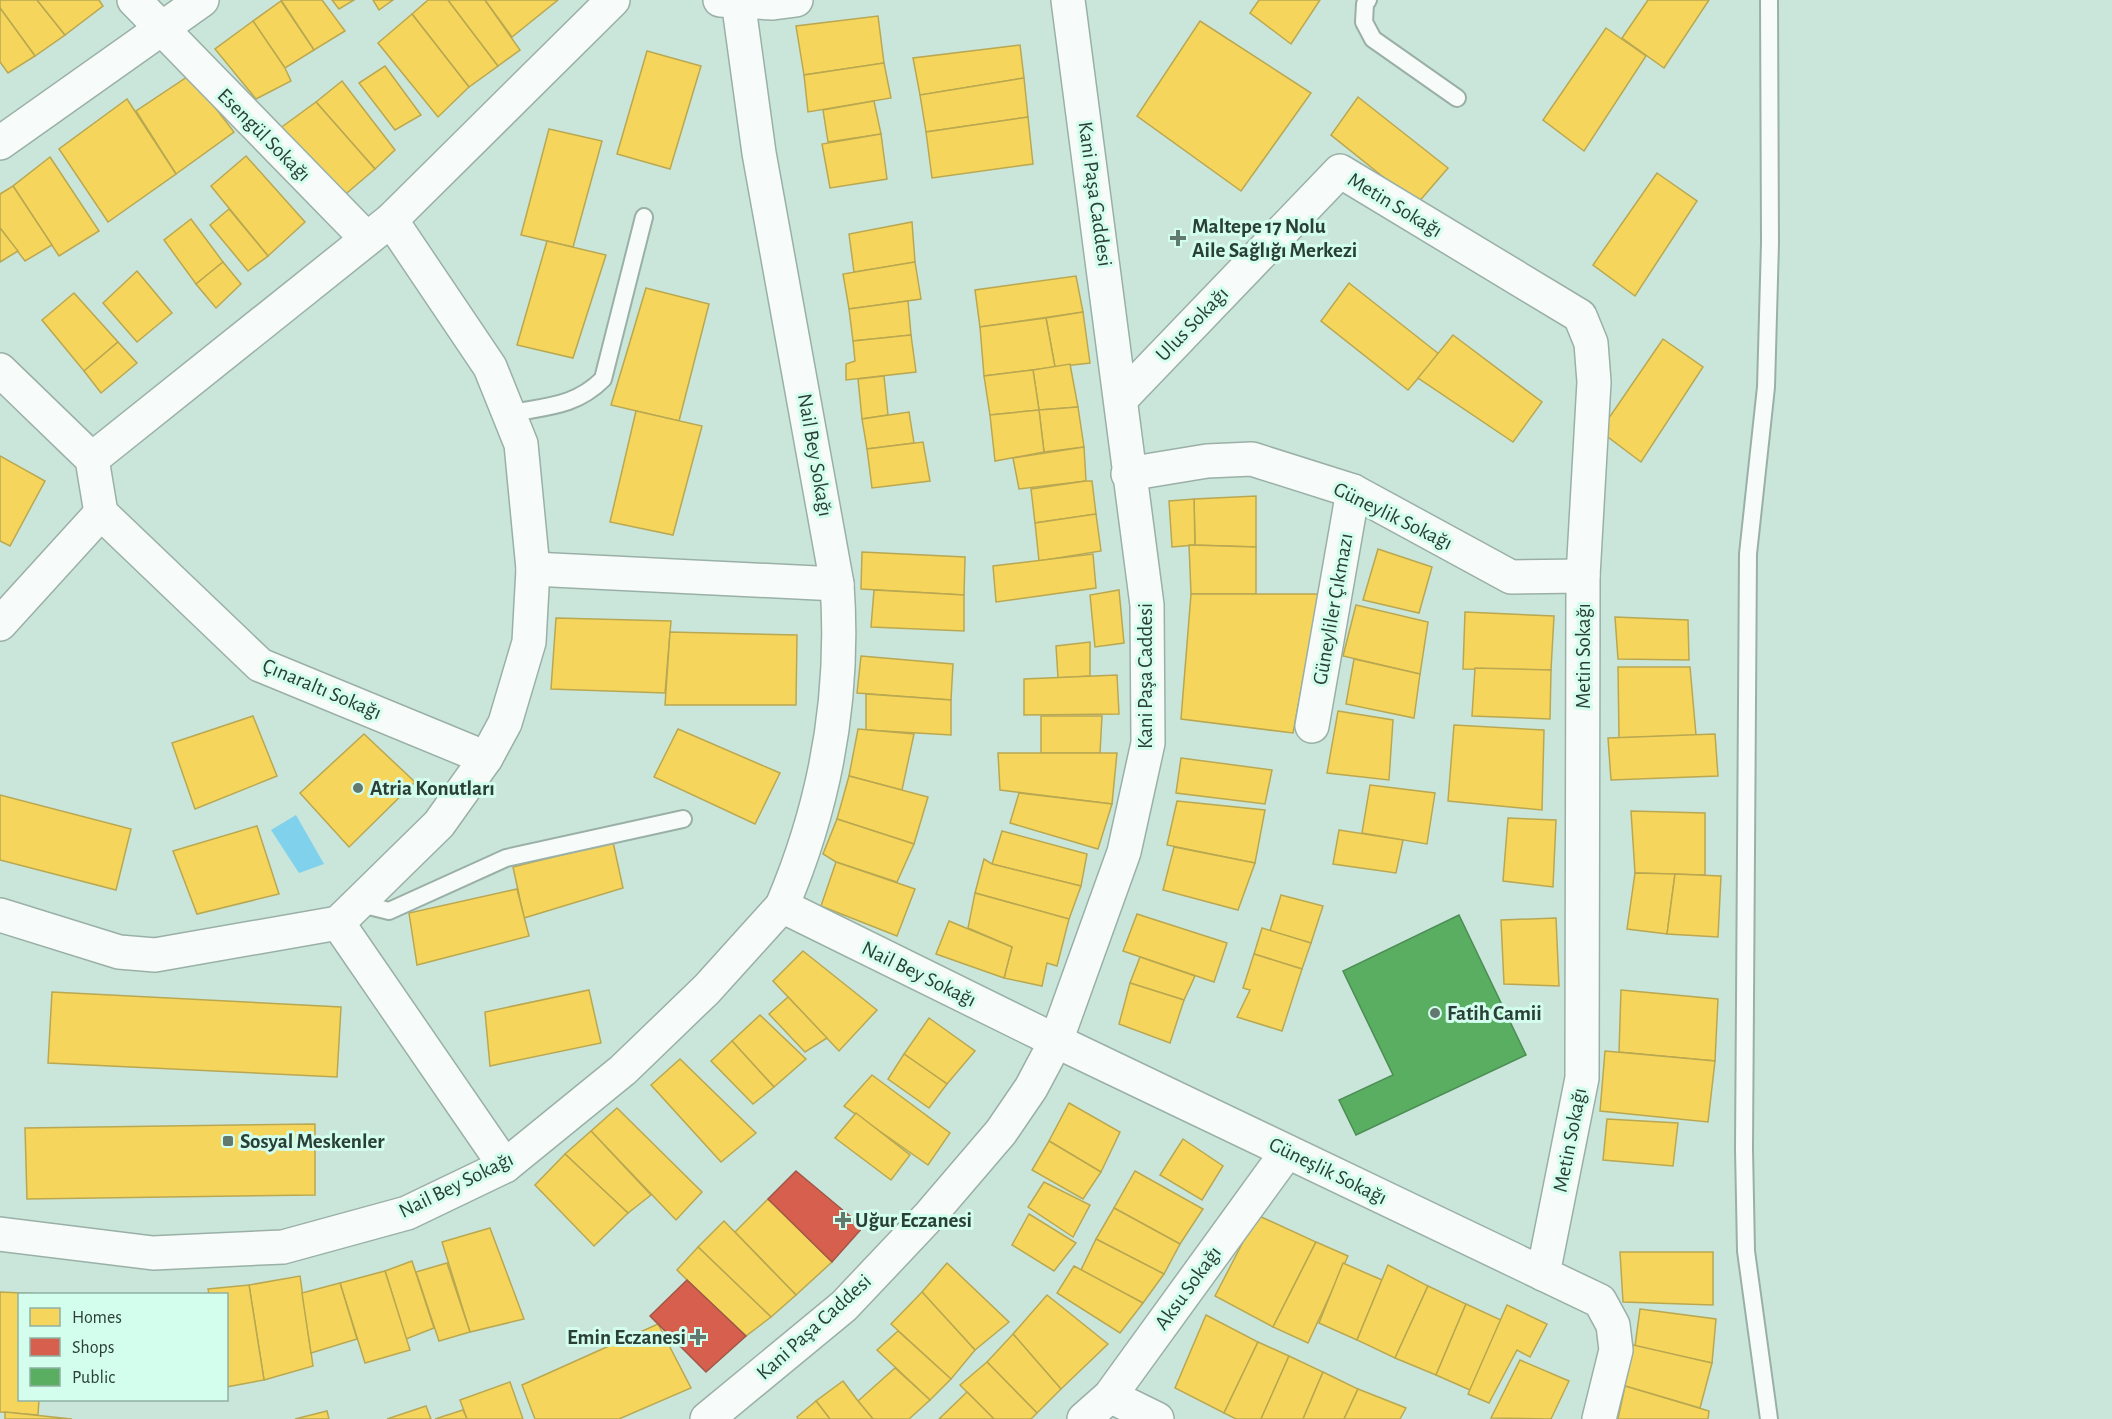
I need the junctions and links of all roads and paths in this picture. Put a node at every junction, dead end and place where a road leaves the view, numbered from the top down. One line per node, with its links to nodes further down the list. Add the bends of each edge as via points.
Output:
1 (135, 0): 9 (street, Esengül Sokağı)
2 (202, 0): 9 (street)
3 (613, 0): 14 (street)
4 (796, 0): 8 (street)
5 (1068, 0): 16 (street, Kani Paşa Caddesi)
6 (1368, 0): 10 (lane, via 1364,22 1373,39)
7 (1769, 0): 44 (lane, via 1766,387 1748,554 1744,1149 1746,1251)
8 (732, 1): 24 (street, Nail Bey Sokağı)
9 (162, 30): 11 (street); 14 (street, Esengül Sokağı)
10 (1457, 98)
11 (0, 143)
12 (1340, 171): 16 (street, Ulus Sokağı); 23 (street, Metin Sokağı, via 1580,316 1591,343 1594,382)
13 (644, 217): 17 (lane, via 603,379 588,394 572,401)
14 (379, 230): 17 (street, via 490,366); 18 (street)
15 (0, 370): 18 (street)
16 (1120, 399): 19 (street, Kani Paşa Caddesi)
17 (508, 414): 22 (street, via 520,444)
18 (92, 459): 21 (street)
19 (1128, 474): 20 (street, Güneylik Sokağı, via 1207,461 1252,459); 34 (street, Kani Paşa Caddesi, via 1147,605 1148,743 1124,852)
20 (1353, 491): 23 (street, Güneylik Sokağı, via 1511,577); 27 (street, Güneyliler Çıkmazı)
21 (100, 513): 25 (street); 28 (street, Çınaraltı Sokağı, via 260,665)
22 (533, 569): 24 (street); 28 (street, via 529,642 505,723)
23 (1583, 576): 38 (street, Metin Sokağı, via 1582,1078)
24 (837, 584): 31 (street, Nail Bey Sokağı, via 837,704 818,805 804,855)
25 (11, 595): 26 (street)
26 (0, 624)
27 (1312, 726)
28 (486, 758): 30 (street, via 439,824)
29 (683, 819): 30 (lane, via 506,858 389,912)
30 (362, 900): 33 (street)
31 (782, 906): 34 (street, Nail Bey Sokağı); 36 (street, Nail Bey Sokağı, via 707,989 623,1070)
32 (0, 915): 33 (street, via 119,952 155,955)
33 (338, 923): 36 (street)
34 (1056, 1041): 35 (street, Güneşlik Sokağı); 40 (street, Kani Paşa Caddesi, via 1001,1132 930,1215 844,1306)
35 (1287, 1152): 38 (street, Güneşlik Sokağı); 39 (street, Aksu Sokağı)
36 (505, 1166): 37 (street, Nail Bey Sokağı, via 408,1213 283,1247 153,1253)
37 (0, 1234)
38 (1543, 1274): 43 (street, Güneşlik Sokağı, via 1600,1301 1613,1325 1616,1350)
39 (1110, 1396): 41 (street, Aksu Sokağı); 42 (street)
40 (707, 1419)
41 (1084, 1419)
42 (1157, 1419)
43 (1599, 1419)
44 (1769, 1419)

